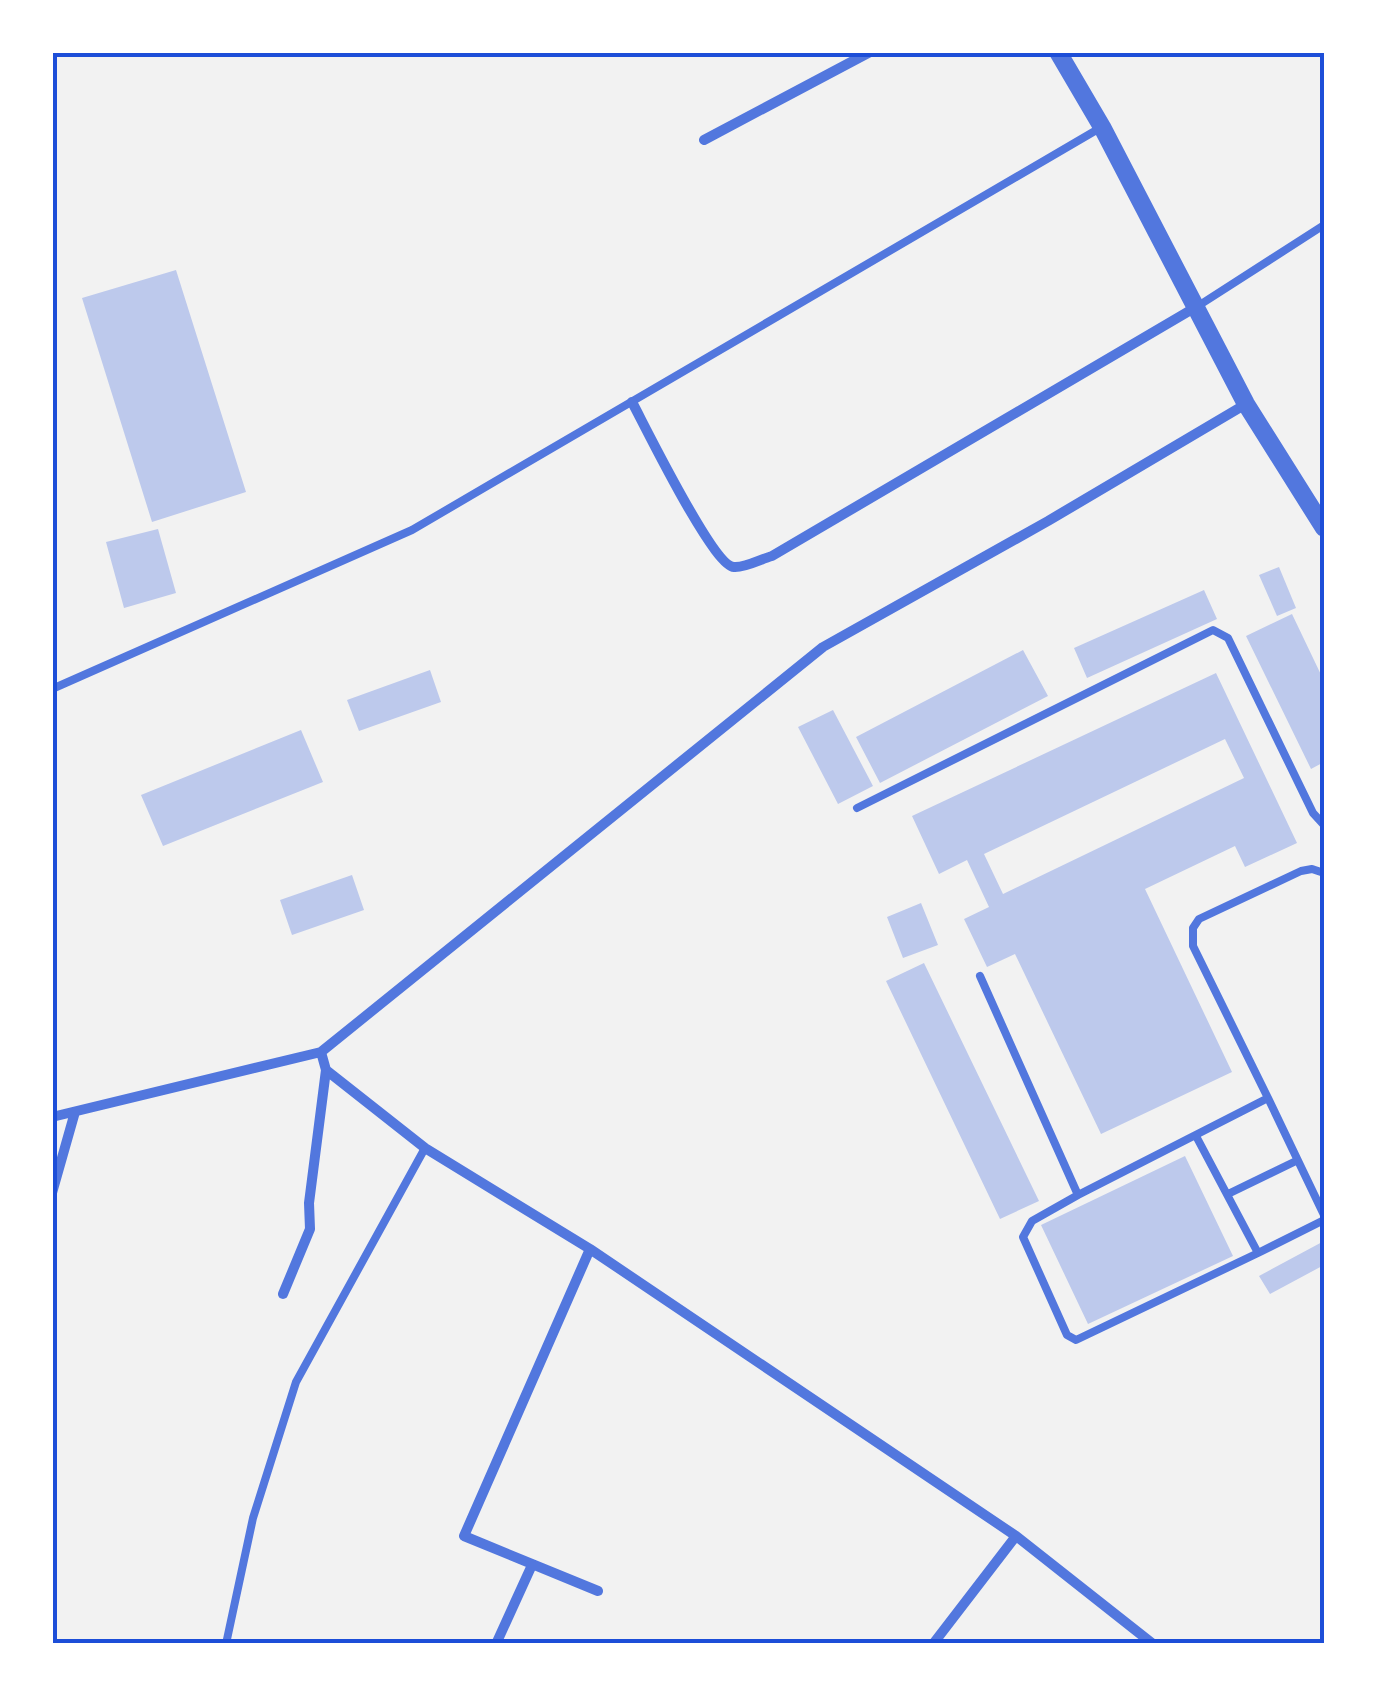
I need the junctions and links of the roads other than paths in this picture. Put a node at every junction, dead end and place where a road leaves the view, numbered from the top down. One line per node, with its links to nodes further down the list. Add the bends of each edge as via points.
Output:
1 (870, 52): 4 (street)
2 (1058, 52): 3 (street)
3 (1102, 127): 6 (street); 7 (lane)
4 (704, 140)
5 (1324, 225): 6 (lane)
6 (1196, 307): 7 (street, via 772,556 735,568 706,538); 8 (street)
7 (632, 402): 10 (lane, via 412,530)
8 (1246, 404): 9 (street); 15 (street, via 822,647)
9 (1324, 528)
10 (52, 689)
11 (857, 808): 12 (lane, via 1213,630 1228,638)
12 (1324, 825)
13 (1324, 873): 17 (lane, via 1300,871 1199,919 1193,928 1193,946)
14 (980, 976): 25 (lane)
15 (321, 1052): 16 (street); 18 (street)
16 (326, 1070): 21 (street); 29 (street, via 310,1229)
17 (1268, 1098): 20 (lane); 22 (lane)
18 (75, 1112): 19 (street); 23 (street)
19 (52, 1117)
20 (1196, 1136): 24 (lane); 25 (lane)
21 (425, 1148): 27 (street); 34 (lane, via 296,1382 252,1518)
22 (1296, 1161): 24 (lane); 26 (lane)
23 (52, 1193)
24 (1228, 1194): 28 (lane)
25 (1078, 1196): 28 (lane, via 1032,1222 1023,1237 1067,1336 1076,1340)
26 (1324, 1218): 28 (lane)
27 (590, 1249): 30 (street); 31 (street, via 464,1536)
28 (1258, 1253)
29 (282, 1294)
30 (1016, 1536): 33 (street); 36 (street)
31 (532, 1564): 32 (street); 35 (street)
32 (598, 1591)
33 (1150, 1643)
34 (226, 1644)
35 (496, 1644)
36 (933, 1644)

